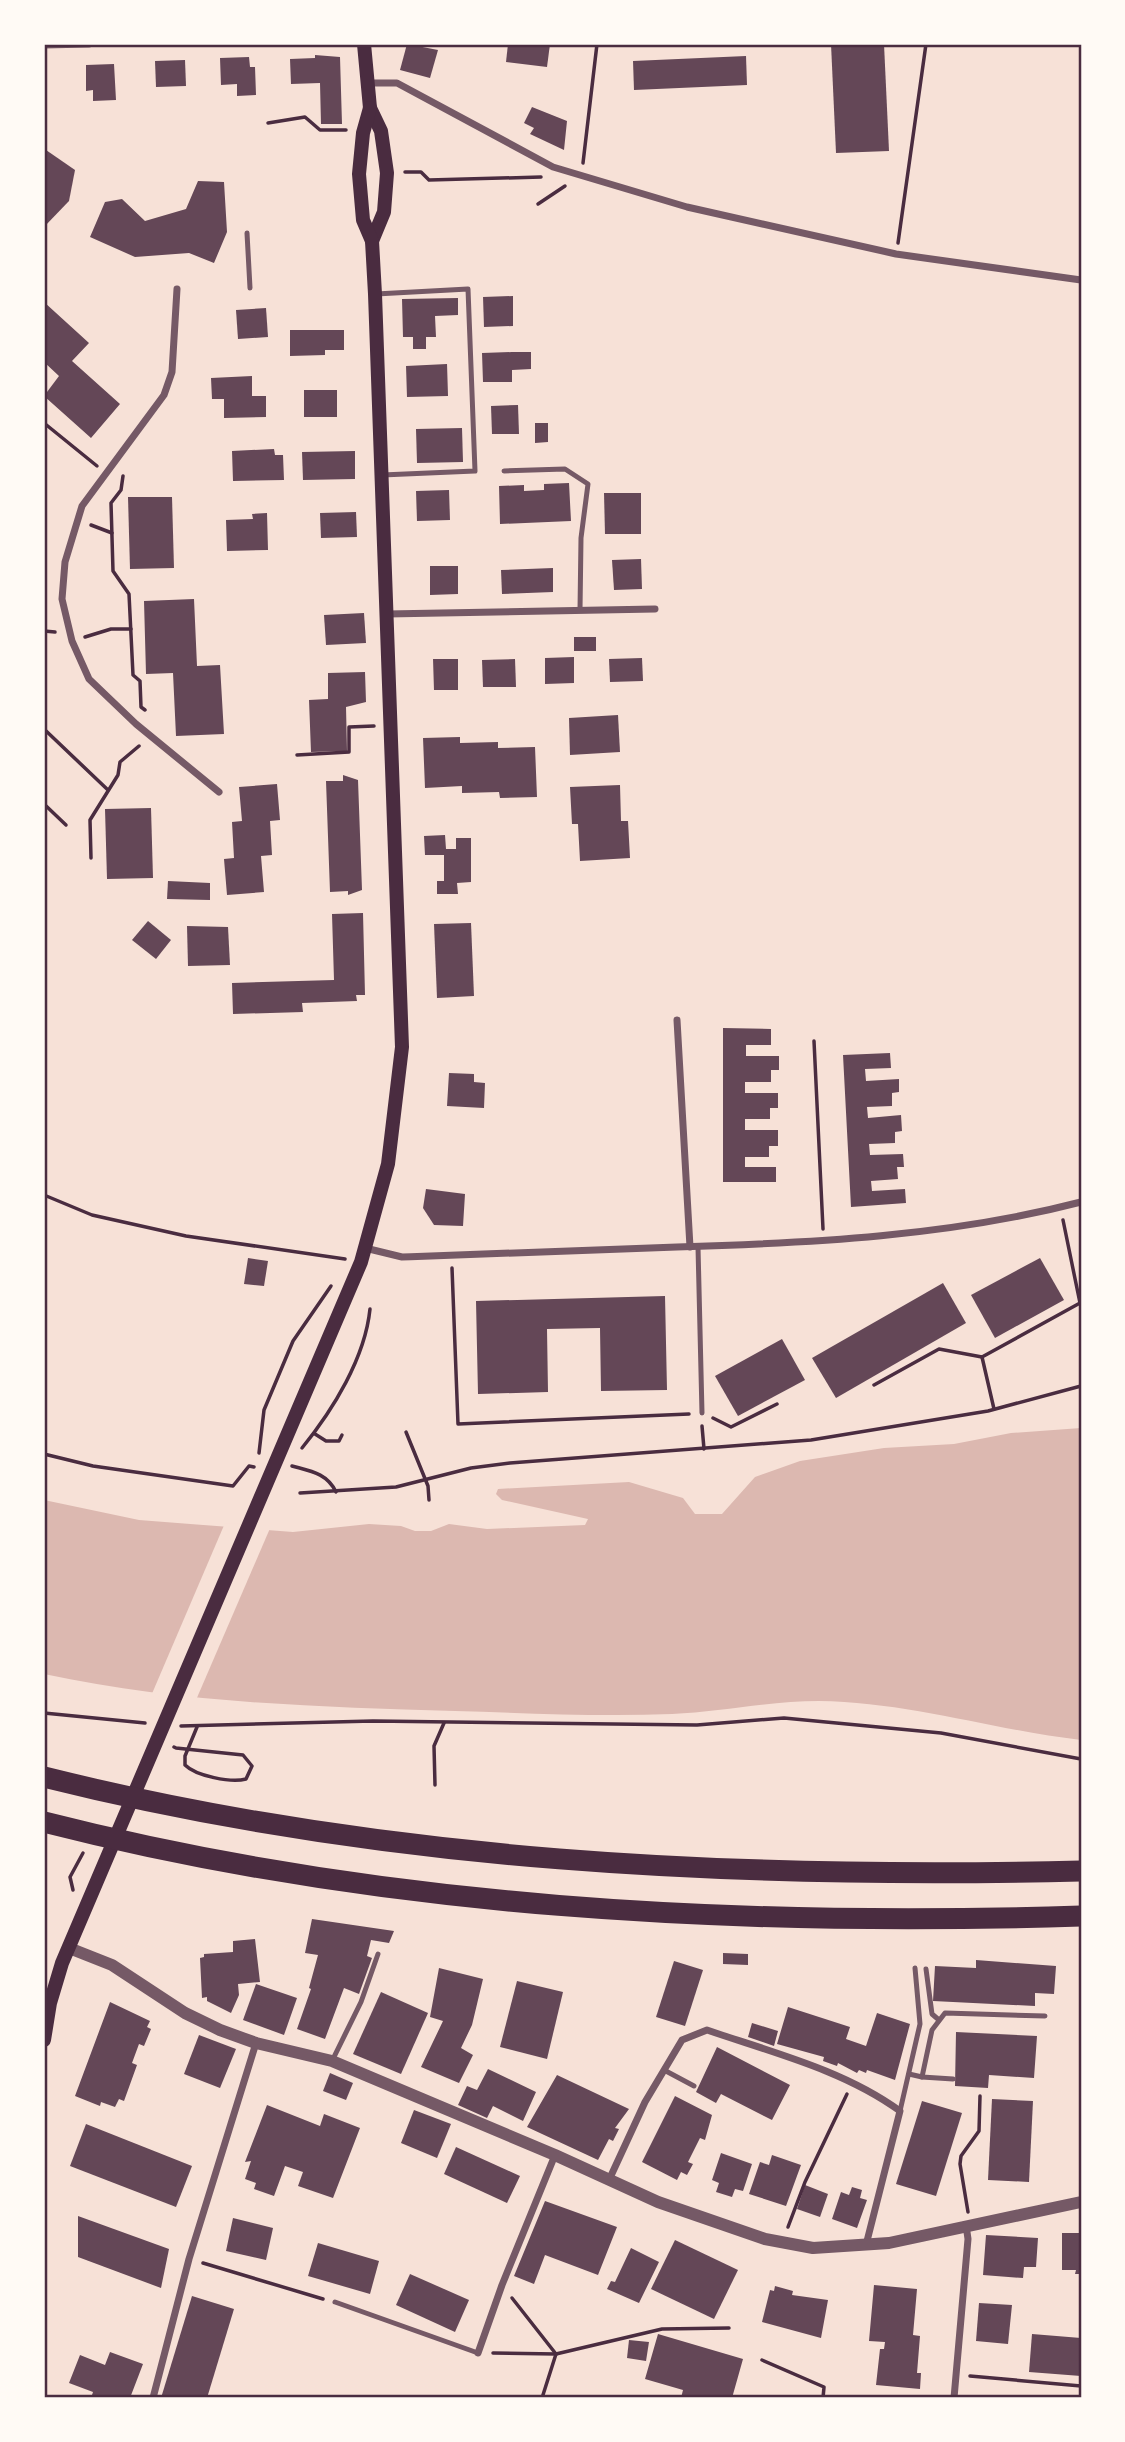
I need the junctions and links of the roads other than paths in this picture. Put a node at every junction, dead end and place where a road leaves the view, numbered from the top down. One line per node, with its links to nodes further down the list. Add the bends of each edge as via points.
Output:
1 (89, 44): 3 (street)
2 (364, 44): 4 (main road)
3 (44, 45)
4 (367, 83): 5 (main road); 8 (street, via 397,83 553,167 687,207 896,254)
5 (370, 108): 7 (main road, via 359,174 363,220); 7 (main road, via 381,131 387,173 384,212)
6 (247, 233): 9 (lane)
7 (372, 241): 11 (main road)
8 (1081, 280)
9 (250, 288)
10 (177, 289): 17 (street, via 172,372 164,395 82,506 65,562 62,599 72,641 89,679)
11 (375, 294): 13 (main road); 13 (lane, via 468,289 469,302 475,471)
12 (504, 471): 15 (lane, via 565,469 588,484 581,538)
13 (382, 475): 16 (main road)
14 (655, 609): 15 (street)
15 (580, 610): 16 (street)
16 (386, 614): 22 (main road, via 401,1047 388,1164)
17 (219, 792)
18 (677, 1020): 20 (street)
19 (1081, 1202): 21 (street, via 933,1230)
20 (690, 1247): 21 (street); 22 (street, via 402,1257)
21 (698, 1247): 23 (lane)
22 (365, 1248): 28 (main road, via 346,1300 260,1469 98,1884)
23 (702, 1413)
24 (44, 1777): 26 (highway, via 275,1825 525,1857 709,1870 862,1874)
25 (44, 1822): 27 (highway, via 260,1868 456,1896 813,1918)
26 (1081, 1871)
27 (1081, 1916)
28 (68, 1948): 34 (main road, via 50,2003); 35 (street, via 111,1965 185,2012)
29 (378, 1954): 36 (lane)
30 (915, 1968): 38 (lane, via 920,2024)
31 (926, 1969): 33 (lane, via 932,2014)
32 (1045, 2017): 33 (lane, via 945,2013)
33 (939, 2020): 39 (lane, via 932,2030)
34 (44, 2040)
35 (256, 2043): 36 (street); 50 (street)
36 (332, 2062): 43 (street)
37 (664, 2070): 41 (lane); 42 (street, via 682,2040 707,2030 876,2093); 44 (street)
38 (909, 2074): 39 (lane); 42 (lane)
39 (922, 2077): 40 (lane)
40 (953, 2079)
41 (694, 2085)
42 (900, 2111): 47 (street)
43 (555, 2155): 44 (street); 49 (street)
44 (609, 2180): 47 (street, via 718,2225 784,2243 813,2248)
45 (1081, 2202): 46 (street)
46 (968, 2224): 47 (street); 51 (street)
47 (866, 2246)
48 (335, 2302): 49 (lane)
49 (478, 2353)
50 (153, 2398)
51 (954, 2398)

